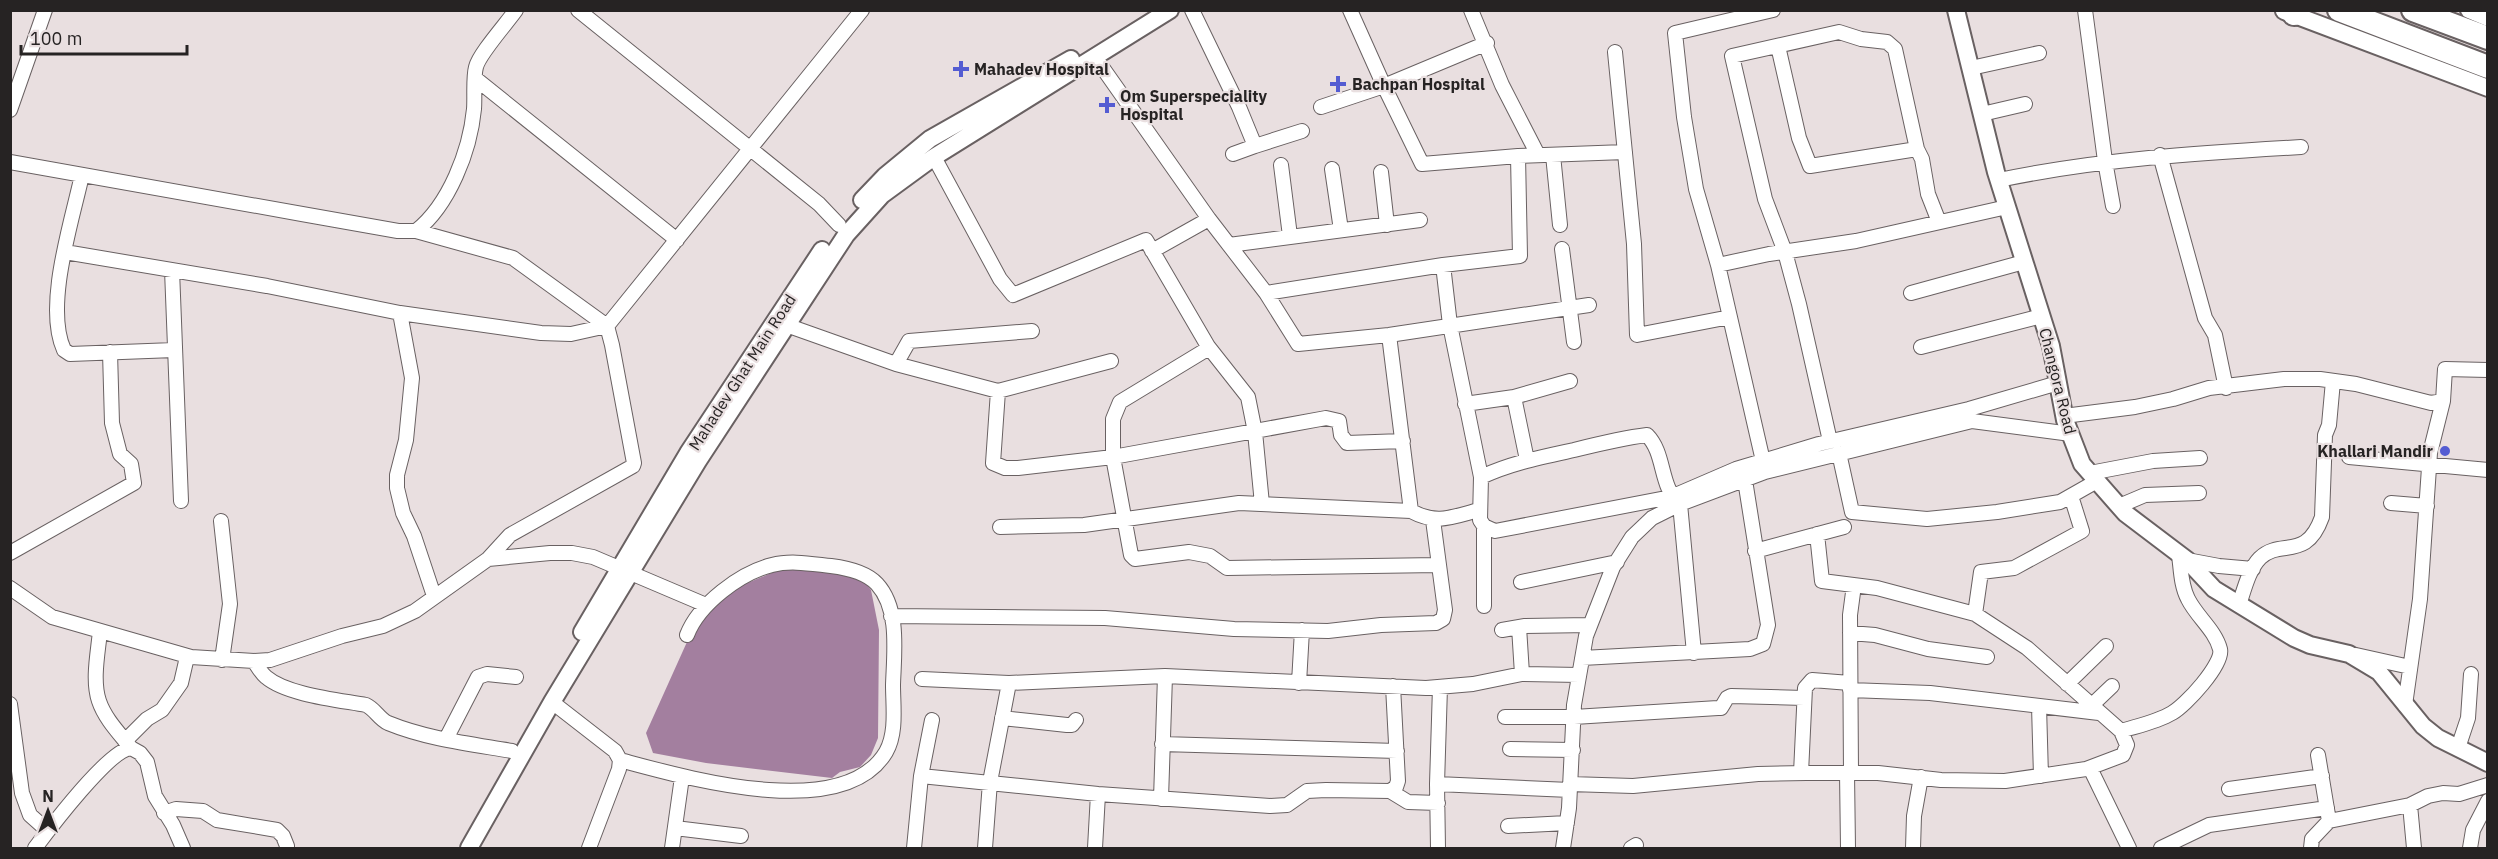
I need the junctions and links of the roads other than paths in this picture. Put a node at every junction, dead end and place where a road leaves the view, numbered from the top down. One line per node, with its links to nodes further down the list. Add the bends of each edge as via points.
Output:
1 (45, 10): 31 (street)
2 (516, 10): 26 (street, via 476,67)
3 (579, 10): 36 (street)
4 (862, 10): 36 (street)
5 (1149, 10): 57 (street, Mahadev Ghat Main Road, via 1055,69 930,139 885,176)
6 (1170, 10): 23 (street)
7 (1192, 10): 34 (street)
8 (1350, 10): 27 (street)
9 (1471, 10): 19 (street)
10 (1773, 10): 71 (street, via 1675,33 1696,189)
11 (1956, 10): 25 (street, Changora Road)
12 (2085, 10): 46 (street)
13 (2339, 10): 24 (highway)
14 (2413, 10): 18 (highway)
15 (2469, 10): 17 (street)
16 (2291, 12): 28 (street)
17 (2487, 18)
18 (2487, 38)
19 (1487, 43): 27 (street); 40 (street, via 1502,85)
20 (1778, 45): 37 (street, via 1839,32 1887,42 1895,49); 37 (street, via 1799,138 1810,166); 68 (street, via 1732,56 1765,199)
21 (1615, 52): 38 (street)
22 (2039, 53): 25 (street)
23 (1095, 57): 44 (street); 54 (street)
24 (2487, 67)
25 (1971, 68): 32 (street, Changora Road)
26 (476, 78): 61 (street, via 470,137 464,156 432,218); 63 (street)
27 (1384, 86): 30 (street); 43 (street, via 1422,164)
28 (2487, 88)
29 (2025, 104): 32 (street)
30 (1321, 107)
31 (10, 110)
32 (1982, 114): 51 (street, Changora Road)
33 (1302, 131): 34 (street)
34 (1255, 146): 39 (street)
35 (2301, 147): 42 (street)
36 (752, 148): 57 (street); 63 (street)
37 (1917, 148): 56 (street)
38 (1625, 152): 41 (street); 79 (street, via 1637,335)
39 (1233, 154)
40 (1538, 155): 41 (street); 43 (street)
41 (1553, 155): 59 (street)
42 (2160, 155): 46 (street); 96 (street, via 2205,318 2215,335)
43 (1518, 156): 70 (street, via 1520,256)
44 (934, 157): 66 (street, via 1000,279 1013,295 1146,240); 80 (street, via 882,195 846,235)
45 (10, 162): 50 (street)
46 (2105, 162): 51 (street); 52 (street)
47 (1281, 165): 62 (street)
48 (1332, 169): 60 (street)
49 (1382, 172): 58 (street)
50 (82, 175): 61 (street); 67 (street)
51 (1999, 180): 53 (street, Changora Road)
52 (2114, 206)
53 (2007, 207): 56 (street); 69 (street, Changora Road)
54 (1209, 219): 64 (street); 66 (street)
55 (1420, 220): 58 (street)
56 (1939, 222): 68 (street)
57 (839, 225): 141 (street, Mahadev Ghat Main Road, via 688,453)
58 (1387, 225): 60 (street)
59 (1560, 225)
60 (1341, 230): 62 (street)
61 (416, 231): 82 (street, via 513,258)
62 (1290, 236): 64 (street)
63 (677, 240): 82 (street)
64 (1229, 245): 73 (street)
65 (1562, 249): 76 (street)
66 (1152, 251): 86 (street)
67 (65, 252): 72 (street); 89 (street, via 57,296 61,344 70,354)
68 (1785, 252): 71 (street); 105 (street)
69 (2024, 262): 74 (street); 78 (street, Changora Road)
70 (1443, 266): 73 (street); 81 (street)
71 (1718, 266): 79 (street)
72 (172, 270): 77 (street); 88 (street)
73 (1266, 293): 84 (street, via 1298,344)
74 (1911, 293)
75 (1589, 305): 76 (street)
76 (1570, 308): 81 (street); 85 (street)
77 (400, 313): 82 (street, via 541,333 572,334); 145 (street, via 412,378 397,488)
78 (2042, 316): 87 (street); 95 (street, Changora Road)
79 (1730, 317): 111 (street)
80 (786, 325): 91 (street); 141 (street)
81 (1450, 325): 84 (street); 100 (street)
82 (607, 326): 137 (street, via 633,466 510,535)
83 (1032, 331): 91 (street, via 909,341)
84 (1389, 335): 104 (street)
85 (1574, 342)
86 (1207, 345): 102 (street, via 1248,397); 107 (street, via 1209,348 1120,402 1113,419)
87 (1921, 347)
88 (174, 350): 89 (street); 119 (street)
89 (110, 352): 135 (street, via 112,423 120,454 131,464 134,483)
90 (1112, 361): 97 (street)
91 (896, 364): 97 (street)
92 (2487, 370): 99 (street, via 2445,369)
93 (1570, 381): 98 (street)
94 (2333, 381): 96 (street, via 2284,379); 99 (street, via 2431,403); 140 (street, via 2318,529 2302,544 2267,553)
95 (2058, 383): 101 (street, Changora Road); 105 (street, via 1969,409)
96 (2226, 387): 101 (street, via 2135,407)
97 (998, 391): 107 (street, via 993,463 1018,468)
98 (1514, 397): 100 (street); 110 (street)
99 (2444, 401): 112 (street)
100 (1465, 405): 114 (street)
101 (2064, 416): 103 (street, Changora Road)
102 (1256, 432): 104 (street, via 1326,418 1339,421 1347,443); 107 (street); 121 (street)
103 (2071, 434): 106 (street, via 1971,421); 115 (street, Changora Road, via 2082,464)
104 (1403, 441): 126 (street)
105 (1830, 441): 111 (street)
106 (1839, 453): 116 (street); 118 (street, via 1852,512 1927,519 2060,502)
107 (1113, 457): 127 (street)
108 (2349, 457): 112 (street)
109 (2200, 458): 115 (street, via 2153,461)
110 (1527, 460): 114 (street); 120 (street, via 1647,435 1656,444)
111 (1763, 461): 120 (street, via 1736,469)
112 (2429, 465): 113 (street); 124 (street)
113 (2487, 470)
114 (1481, 477): 125 (street)
115 (2093, 477): 118 (street); 123 (street, Changora Road)
116 (1744, 480): 120 (street); 134 (street)
117 (2199, 493): 123 (street, via 2145,495)
118 (2071, 496): 149 (street, via 2082,531 2014,568 1981,572)
119 (182, 501)
120 (1675, 501): 130 (street, via 1608,508 1495,531); 138 (street, via 1632,537); 159 (street)
121 (1262, 504): 126 (street); 127 (street, via 1239,503)
122 (2391, 504): 124 (street)
123 (2119, 506): 136 (street, Changora Road)
124 (2427, 506): 166 (street)
125 (1479, 510): 128 (street); 130 (street)
126 (1411, 511): 128 (street)
127 (1123, 519): 131 (street, via 1084,525); 139 (street, via 1135,559 1189,552 1210,556 1227,568)
128 (1433, 520): 139 (street)
129 (221, 521): 164 (street, via 230,604)
130 (1484, 526): 148 (street)
131 (1000, 527)
132 (1844, 527): 133 (street)
133 (1817, 534): 134 (street); 143 (street, via 1822,581)
134 (1755, 551): 159 (street, via 1768,625 1763,644 1750,649)
135 (10, 553)
136 (2183, 557): 140 (street); 146 (street, Changora Road, via 2214,589); 191 (street, via 2184,589 2220,647 2220,660 2176,711)
137 (488, 559): 141 (street, via 572,553); 145 (street)
138 (1617, 562): 142 (street); 151 (street)
139 (1438, 565): 153 (street, via 1445,610 1443,619 1436,623)
140 (2253, 569): 146 (street)
141 (625, 570): 147 (street); 181 (street); 198 (street, Mahadev Ghat Main Road)
142 (1521, 582)
143 (1854, 585): 149 (street); 156 (street)
144 (10, 588): 155 (street, via 52,617)
145 (434, 596): 165 (street, via 415,611 383,626)
146 (2239, 604): 160 (street, Changora Road, via 2301,641)
147 (706, 605): 150 (street, via 761,568 796,562 862,573 884,593); 157 (street)
148 (1484, 606)
149 (1975, 614): 175 (street, via 2027,648)
150 (891, 616): 153 (street, via 1106,618); 209 (street, via 895,640 891,736 873,769 835,787 814,791 763,789)
151 (1590, 625): 152 (street); 163 (street)
152 (1519, 627): 154 (street); 167 (street)
153 (1302, 630): 173 (street)
154 (1502, 630)
155 (100, 631): 161 (street); 193 (street, via 96,672 99,701)
156 (1850, 633): 162 (street); 177 (street)
157 (687, 635)
158 (2106, 646): 175 (street)
159 (1694, 653): 163 (street)
160 (2349, 654): 166 (street); 183 (street, Changora Road, via 2379,672)
161 (187, 657): 164 (street); 193 (street, via 181,682 162,710 147,719)
162 (1987, 657)
163 (1582, 658): 169 (street)
164 (222, 660): 165 (street)
165 (254, 662): 192 (street, via 266,678 284,686 366,705 386,722)
166 (2410, 667): 183 (street)
167 (1522, 674): 169 (street); 179 (street)
168 (2471, 674): 196 (street, via 2468,718)
169 (1579, 675): 187 (street)
170 (1165, 676): 173 (street); 174 (street); 194 (street)
171 (516, 677): 192 (street, via 478,677)
172 (922, 679): 174 (street)
173 (1299, 682): 176 (street)
174 (1009, 683): 188 (street)
175 (2067, 684): 185 (street)
176 (1393, 686): 179 (street); 199 (street)
177 (1850, 686): 180 (street, via 1812,680 1805,688); 184 (street); 205 (street)
178 (2112, 686): 185 (street)
179 (1440, 687): 212 (street)
180 (1804, 698): 187 (street, via 1731,696 1718,708); 204 (street)
181 (552, 702): 201 (street, via 615,751); 234 (street)
182 (10, 704): 227 (street, via 22,793 30,815)
183 (2404, 705): 196 (street, Changora Road, via 2438,738)
184 (2039, 706): 185 (street); 207 (street)
185 (2095, 709): 191 (street)
186 (1505, 717): 187 (street)
187 (1574, 717): 197 (street)
188 (1002, 718): 190 (street, via 1067,725); 211 (street)
189 (932, 720): 206 (street)
190 (1076, 720)
191 (2121, 731): 203 (street, via 2127,745 2123,755)
192 (446, 739): 198 (street)
193 (128, 744): 222 (street, via 147,762 155,796); 227 (street)
194 (1162, 744): 199 (street); 218 (street)
195 (1510, 748): 197 (street)
196 (2458, 748): 202 (street, Changora Road)
197 (1573, 750): 214 (street)
198 (512, 752): 233 (street, Mahadev Ghat Main Road)
199 (1397, 752): 216 (street, via 1398,781)
200 (2318, 755): 208 (street)
201 (620, 760): 209 (street); 235 (street)
202 (2487, 763)
203 (2090, 768): 207 (street); 244 (street)
204 (1801, 773): 205 (street); 214 (street)
205 (1849, 773): 210 (street); 242 (street)
206 (921, 776): 211 (street); 237 (street)
207 (2041, 776): 210 (street, via 2005,781)
208 (2322, 776): 215 (street); 223 (street)
209 (682, 777): 226 (street)
210 (1920, 777): 243 (street)
211 (990, 782): 217 (street); 238 (street)
212 (1437, 784): 214 (street); 220 (street)
213 (2487, 785): 221 (street, via 2459,794 2428,796)
214 (1570, 787): 224 (street)
215 (2229, 789)
216 (1390, 792): 218 (street, via 1307,792 1287,805 1270,806); 220 (street, via 1408,802)
217 (1098, 794): 218 (street); 239 (street)
218 (1161, 799)
219 (2487, 801): 248 (street, via 2473,830)
220 (1438, 803): 240 (street)
221 (2410, 805): 223 (street); 247 (street)
222 (164, 813): 230 (street, via 176,809 203,811 217,820 277,830); 232 (street)
223 (2328, 814): 229 (street, via 2208,825); 246 (street, via 2312,839)
224 (1567, 823): 225 (street); 241 (street)
225 (1508, 826)
226 (675, 828): 228 (street); 236 (street)
227 (48, 831): 231 (street)
228 (741, 836)
229 (2188, 842): 245 (street)
230 (287, 846)
231 (35, 849)
232 (183, 849)
233 (457, 849)
234 (469, 849)
235 (589, 849)
236 (672, 849)
237 (914, 849)
238 (985, 849)
239 (1095, 849)
240 (1438, 849)
241 (1563, 849)
242 (1848, 849)
243 (1913, 849)
244 (2129, 849)
245 (2161, 849)
246 (2311, 849)
247 (2414, 849)
248 (2470, 849)

